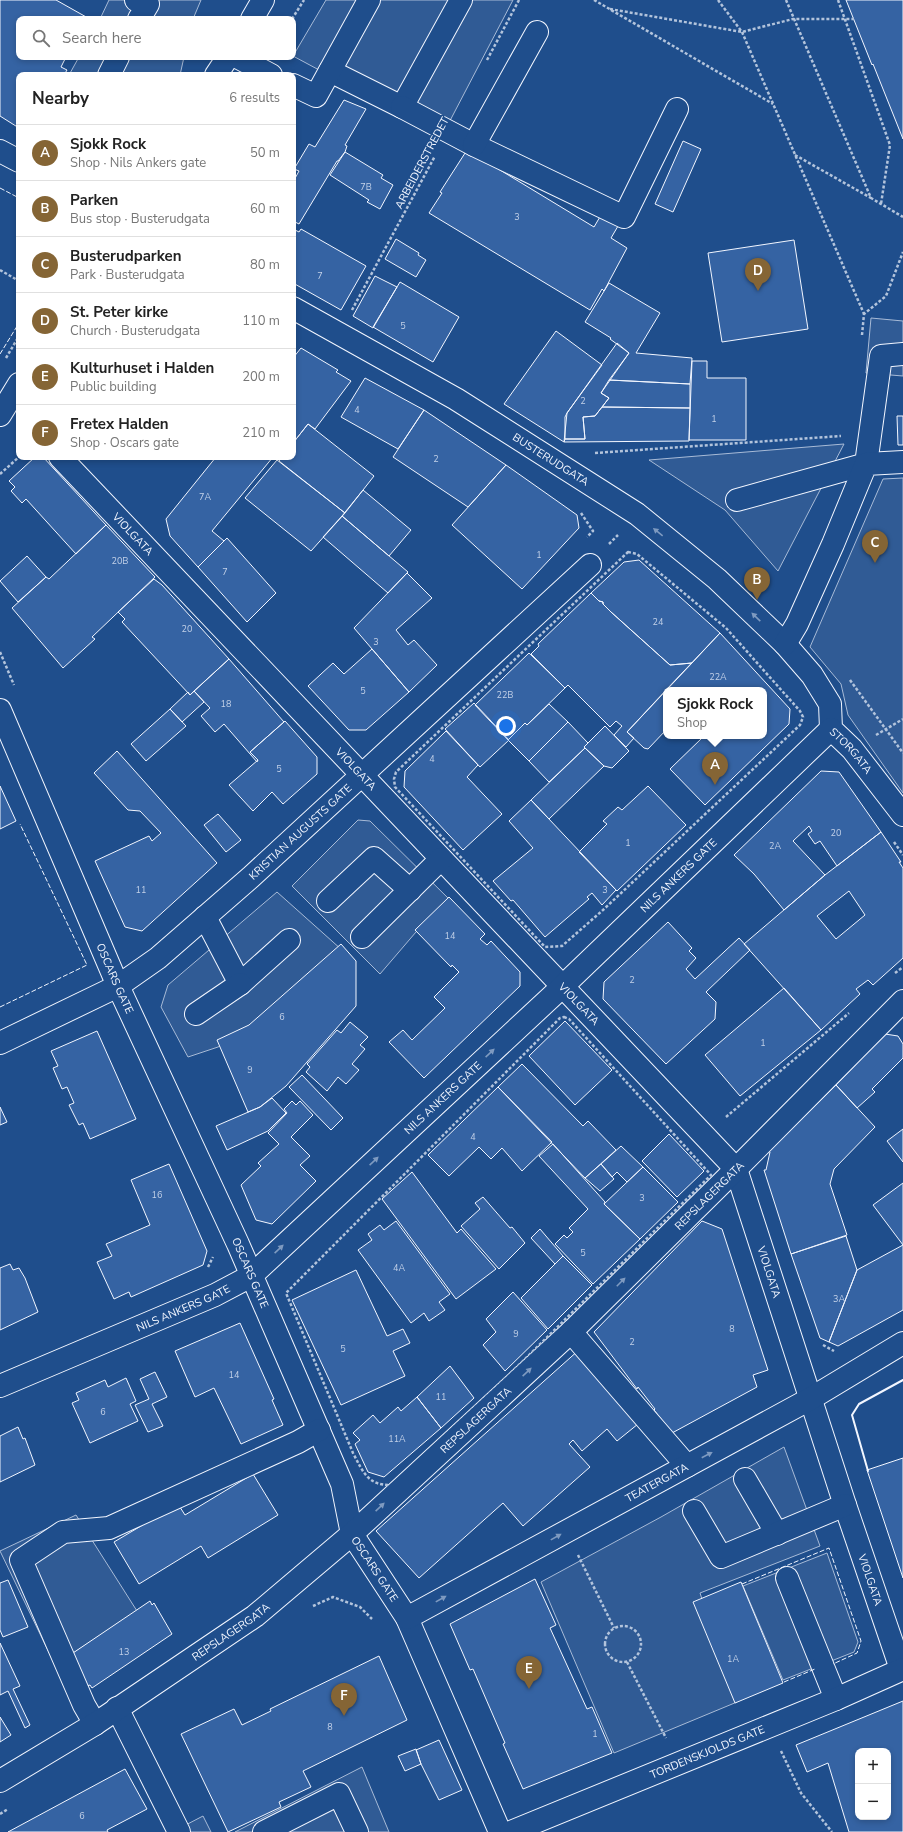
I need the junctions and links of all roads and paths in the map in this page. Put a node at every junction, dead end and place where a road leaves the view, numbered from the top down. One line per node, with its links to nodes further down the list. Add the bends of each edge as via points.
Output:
1 (136, 0): 12 (street, via 148,4)
2 (263, 0): 13 (street)
3 (304, 0): 14 (path)
4 (369, 0): 23 (street)
5 (461, 0): 29 (street)
6 (519, 0): 22 (path)
7 (594, 0): 11 (path)
8 (718, 0): 18 (path)
9 (786, 0): 15 (path)
10 (838, 0): 37 (path, via 890,145)
11 (610, 9): 18 (path); 28 (path)
12 (141, 16)
13 (254, 16)
14 (294, 16)
15 (793, 19): 16 (path); 18 (path); 36 (path)
16 (854, 19)
17 (537, 32): 32 (street)
18 (742, 32): 28 (path)
19 (116, 60): 24 (street)
20 (226, 60): 25 (street)
21 (243, 60): 26 (street)
22 (486, 62)
23 (330, 71): 27 (street, via 316,96); 29 (street)
24 (110, 72)
25 (218, 72)
26 (265, 72)
27 (296, 86)
28 (773, 104): 34 (path)
29 (402, 107): 31 (street)
30 (677, 110): 32 (street, via 624,217)
31 (448, 131): 32 (street); 43 (path, ARBEIDERSTREDET)
32 (474, 145)
33 (0, 151): 35 (street)
34 (794, 155): 36 (path); 42 (path)
35 (16, 159)
36 (870, 198): 37 (path)
37 (881, 204): 38 (path)
38 (903, 217)
39 (0, 270): 40 (path)
40 (16, 279)
41 (296, 310): 43 (street, BUSTERUDGATA)
42 (864, 314)
43 (339, 333): 58 (street, BUSTERUDGATA, via 456,399)
44 (16, 341): 46 (path)
45 (903, 354): 54 (street, via 881,356)
46 (4, 363)
47 (16, 392): 48 (street)
48 (9, 411)
49 (844, 436): 50 (path)
50 (592, 454)
51 (16, 460): 55 (path)
52 (63, 460): 65 (street, VIOLGATA)
53 (903, 462): 54 (street)
54 (866, 464): 56 (street); 61 (street, via 797,624)
55 (0, 474)
56 (736, 500)
57 (578, 508): 59 (path, via 593,531)
58 (637, 514): 60 (path); 61 (street, BUSTERUDGATA, one-way to 58, via 717,579)
59 (582, 541)
60 (590, 565): 65 (street, KRISTIAN AUGUSTS GATE)
61 (784, 644): 63 (street, STORGATA, via 812,675 830,704)
62 (0, 710): 78 (street, OSCARS GATE)
63 (831, 729): 66 (street, STORGATA, via 852,750); 79 (street, NILS ANKERS GATE)
64 (396, 772): 64 (path, via 628,552 637,554 726,628 803,717 800,724 562,946 545,947 396,787)
65 (363, 775): 69 (street, VIOLGATA); 72 (street, KRISTIAN AUGUSTS GATE)
66 (903, 815)
67 (890, 836): 68 (path)
68 (903, 855)
69 (440, 859): 70 (street); 79 (street, VIOLGATA)
70 (410, 890): 71 (street, via 374,858); 73 (street)
71 (328, 901)
72 (205, 917): 77 (street); 78 (street, KRISTIAN AUGUSTS GATE, via 158,958)
73 (362, 937)
74 (289, 940): 77 (street)
75 (903, 967): 76 (path)
76 (891, 977)
77 (240, 984): 82 (street)
78 (118, 986): 83 (street, KRISTIAN AUGUSTS GATE); 88 (street, OSCARS GATE)
79 (563, 986): 85 (street, VIOLGATA); 88 (street, NILS ANKERS GATE, one-way to 79)
80 (903, 1001): 85 (street, REPSLAGERGATA)
81 (855, 1008): 84 (path, via 728,1117)
82 (196, 1014)
83 (0, 1043)
84 (720, 1120)
85 (736, 1169): 89 (street, REPSLAGERGATA, one-way to 85); 94 (street, VIOLGATA)
86 (216, 1251): 87 (path)
87 (206, 1272)
88 (251, 1276): 93 (street, NILS ANKERS GATE, via 215,1295); 95 (street, OSCARS GATE)
89 (572, 1331): 96 (street); 101 (street, REPSLAGERGATA, one-way to 89)
90 (820, 1342): 92 (path)
91 (903, 1343): 94 (street, TEATERGATA)
92 (836, 1352)
93 (0, 1386)
94 (810, 1399): 96 (street, TEATERGATA, one-way to 94); 99 (street, VIOLGATA)
95 (319, 1430): 101 (street, OSCARS GATE, via 342,1484); 113 (street, via 109,1528 62,1532 21,1560 84,1705)
96 (687, 1466): 106 (street, TEATERGATA, one-way to 96)
97 (745, 1479): 102 (street)
98 (380, 1486): 98 (path, via 392,1485 519,1365 711,1174 569,1019 560,1018 286,1293 353,1453 364,1475)
99 (845, 1506): 102 (street); 110 (street, VIOLGATA)
100 (694, 1511): 102 (street, via 721,1557)
101 (352, 1534): 106 (street, OSCARS GATE); 112 (street, REPSLAGERGATA, via 255,1616)
102 (777, 1534)
103 (576, 1550): 108 (path)
104 (787, 1578): 111 (street)
105 (312, 1606): 107 (path, via 333,1597 360,1607)
106 (407, 1618): 122 (street, OSCARS GATE)
107 (377, 1624)
108 (614, 1628): 109 (path, via 606,1640 609,1656 617,1661); 109 (path, via 625,1626 634,1630 640,1639 640,1650 635,1658)
109 (627, 1662): 114 (path)
110 (902, 1669): 111 (street, TORDENSKJOLDS GATE)
111 (836, 1699): 123 (street, TORDENSKJOLDS GATE)
112 (118, 1708): 113 (street, REPSLAGERGATA); 119 (street)
113 (95, 1724): 116 (street, REPSLAGERGATA)
114 (667, 1740)
115 (779, 1745): 124 (path, via 801,1793)
116 (0, 1781)
117 (13, 1806): 118 (path)
118 (0, 1814)
119 (180, 1832)
120 (264, 1832): 121 (street, via 339,1794)
121 (357, 1832)
122 (500, 1832)
123 (511, 1832)
124 (832, 1832)

